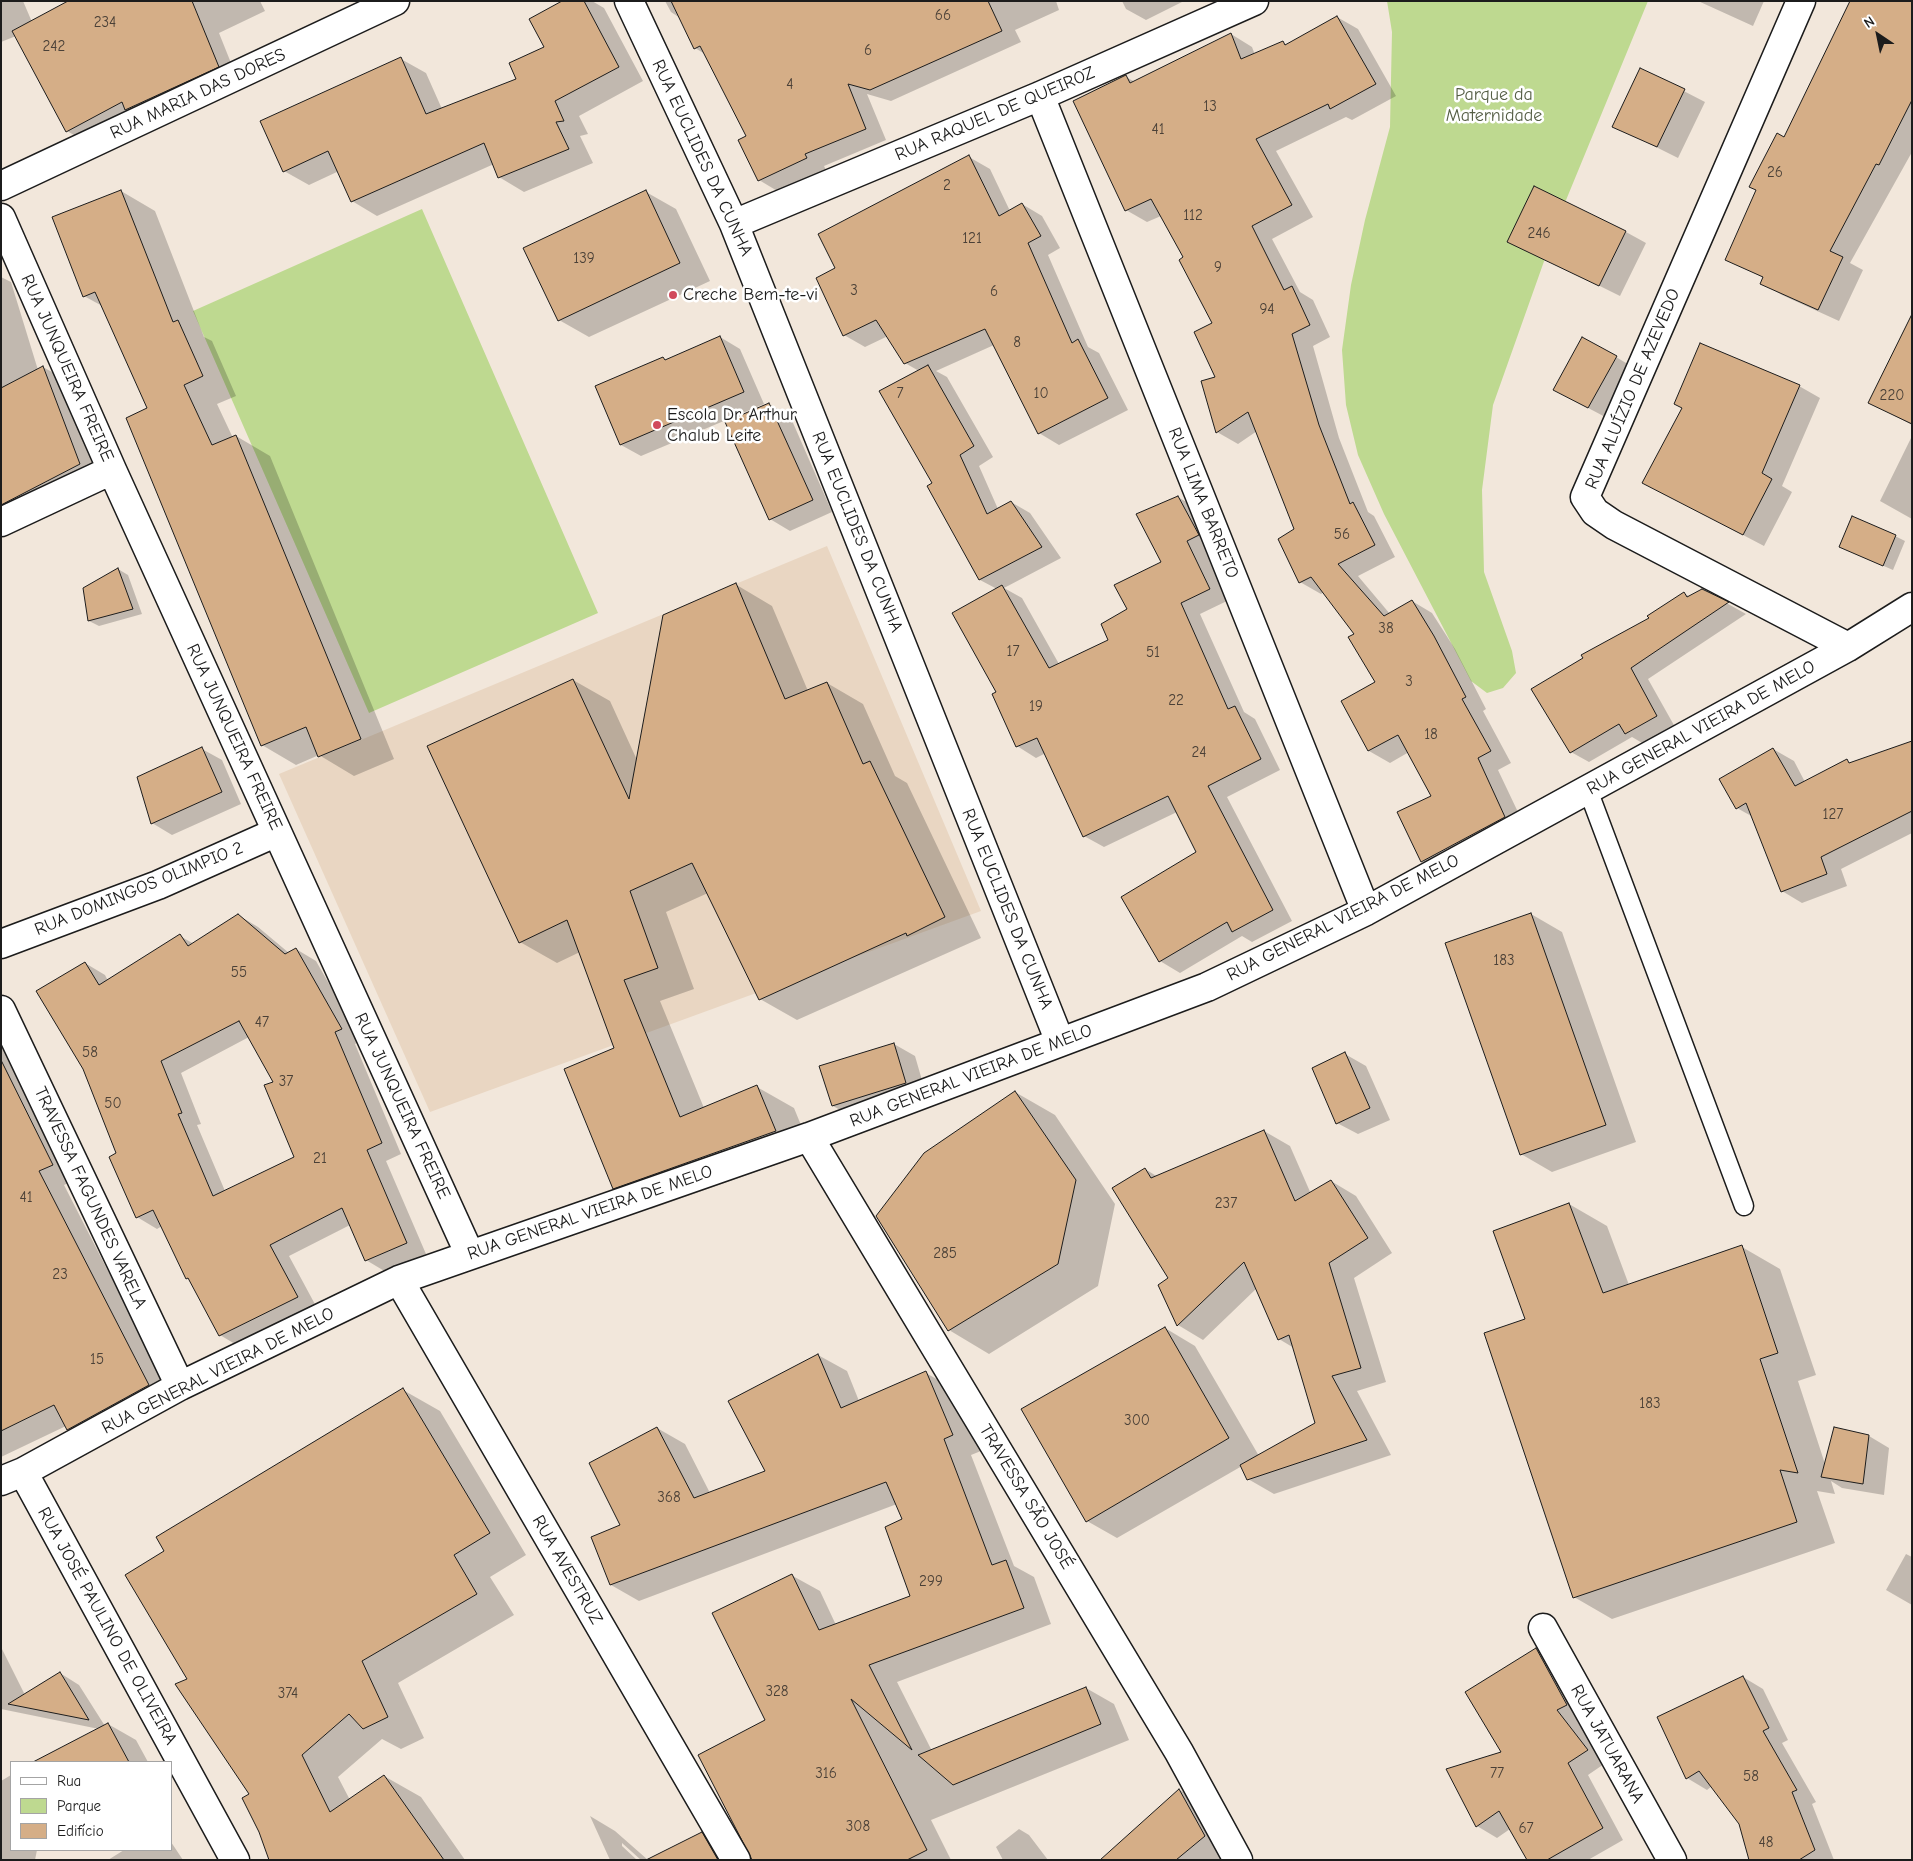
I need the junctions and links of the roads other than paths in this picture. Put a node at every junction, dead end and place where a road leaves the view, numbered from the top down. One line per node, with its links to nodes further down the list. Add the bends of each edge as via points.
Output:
1 (395, 1): 6 (street, RUA MARIA DAS DORES)
2 (629, 1): 8 (street, RUA EUCLIDES DA CUNHA)
3 (1254, 1): 5 (street, RUA RAQUEL DE QUEIROZ)
4 (1801, 1): 12 (street, RUA ALUÍZIO DE AZEVEDO, via 1585,497 1595,512 1614,525)
5 (1040, 96): 8 (street, RUA RAQUEL DE QUEIROZ); 15 (street, RUA LIMA BARRETO)
6 (1, 186)
7 (1, 218): 9 (street, RUA JUNQUEIRA FREIRE)
8 (734, 224): 18 (street, RUA EUCLIDES DA CUNHA)
9 (112, 470): 10 (street); 14 (street, RUA JUNQUEIRA FREIRE)
10 (1, 522)
11 (1912, 607): 12 (street, RUA GENERAL VIEIRA DE MELO)
12 (1848, 647): 13 (street, RUA GENERAL VIEIRA DE MELO)
13 (1588, 790): 15 (street, RUA GENERAL VIEIRA DE MELO); 20 (lane)
14 (277, 832): 16 (street, RUA DOMINGOS OLIMPIO 2, via 158,885); 21 (street, RUA JUNQUEIRA FREIRE)
15 (1366, 911): 18 (street, RUA GENERAL VIEIRA DE MELO, via 1207,987)
16 (1, 944)
17 (1, 1010): 23 (street, TRAVESSA FAGUNDES VARELA)
18 (1060, 1042): 19 (street, RUA GENERAL VIEIRA DE MELO)
19 (809, 1137): 21 (street, RUA GENERAL VIEIRA DE MELO); 28 (street, TRAVESSA SÃO JOSÉ, via 1179,1752)
20 (1744, 1206)
21 (470, 1255): 22 (street, RUA GENERAL VIEIRA DE MELO)
22 (399, 1280): 23 (street, RUA GENERAL VIEIRA DE MELO); 27 (street, RUA AVESTRUZ)
23 (180, 1386): 24 (street, RUA GENERAL VIEIRA DE MELO)
24 (12, 1476): 26 (street, RUA JOSÉ PAULINO DE OLIVEIRA)
25 (1543, 1628): 29 (street, RUA JATUARANA)
26 (235, 1860)
27 (736, 1860)
28 (1238, 1860)
29 (1672, 1860)

